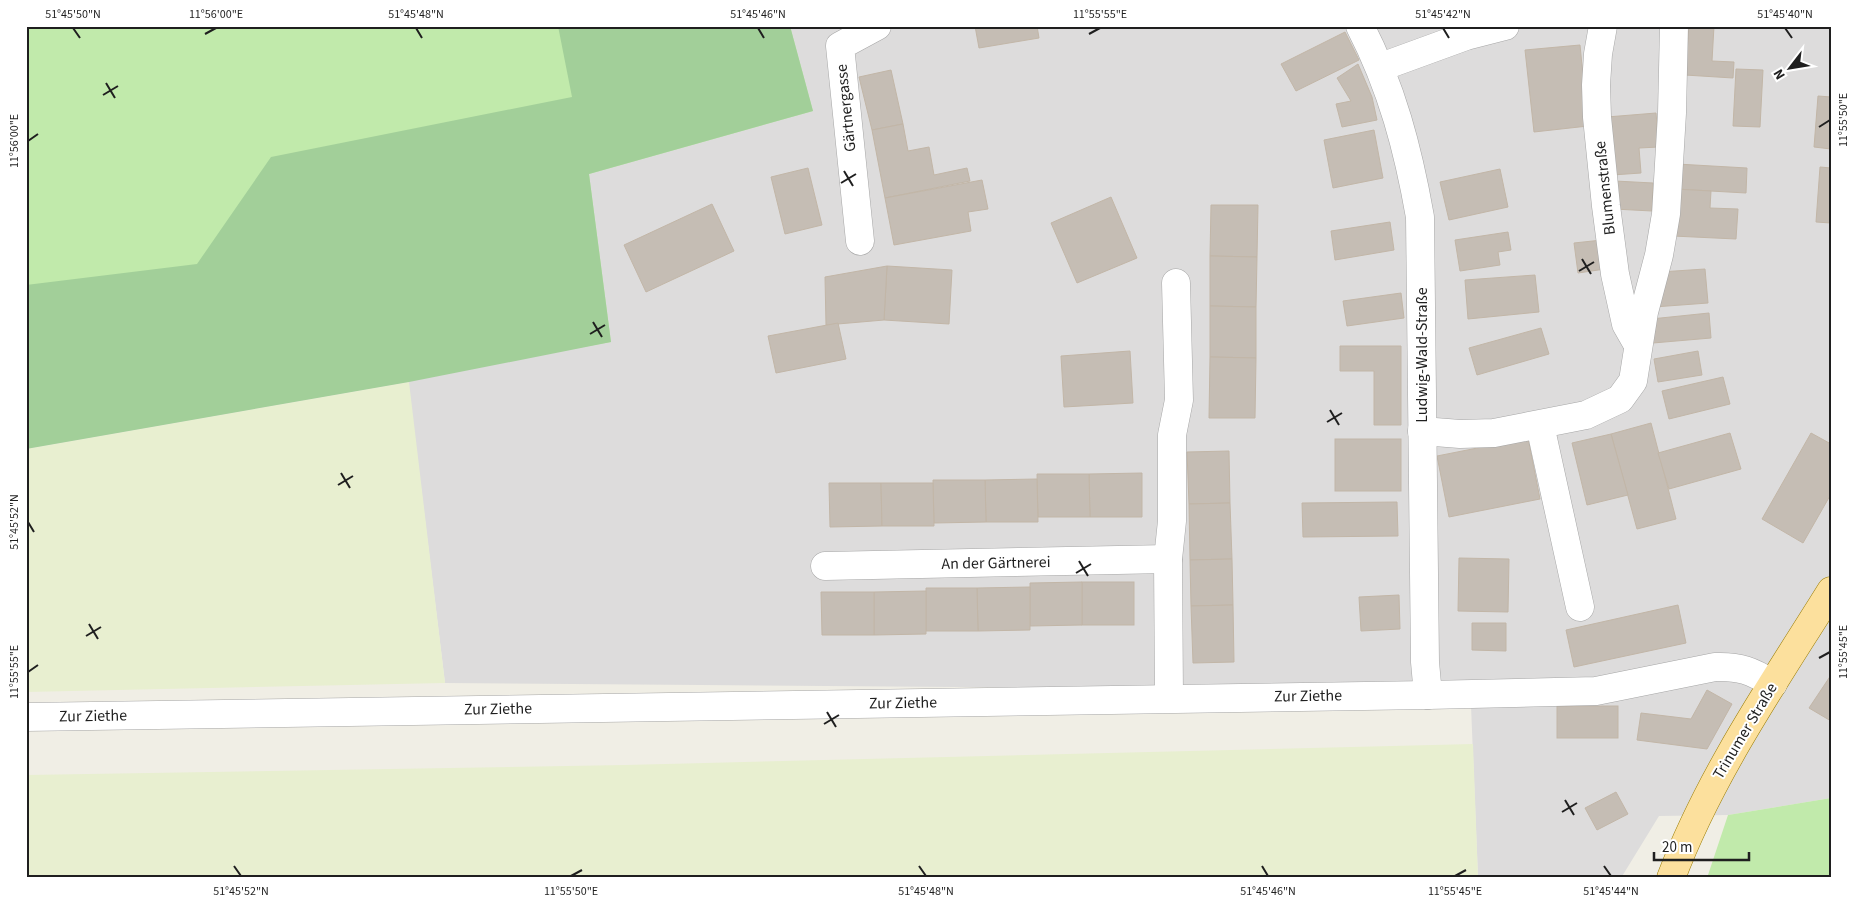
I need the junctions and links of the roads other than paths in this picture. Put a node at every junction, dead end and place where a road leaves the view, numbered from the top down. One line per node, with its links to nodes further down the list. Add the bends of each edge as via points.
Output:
1 (877, 26): 7 (street, Gärtnergasse, via 840,46)
2 (1360, 26): 6 (street, Ludwig-Wald-Straße)
3 (1505, 26): 6 (street, via 1466,36)
4 (1603, 26): 9 (street, Blumenstraße, via 1596,85 1606,206 1626,324)
5 (1674, 26): 9 (street, via 1666,214)
6 (1381, 67): 11 (street, Ludwig-Wald-Straße, via 1407,151 1420,217)
7 (860, 242)
8 (1176, 283): 12 (street, via 1179,400 1172,435 1172,522)
9 (1638, 345): 10 (street, via 1633,381 1620,399 1586,414)
10 (1540, 425): 11 (street, via 1494,433); 15 (street)
11 (1422, 431): 17 (street, Ludwig-Wald-Straße)
12 (1168, 559): 13 (street, An der Gärtnerei); 18 (street)
13 (825, 566)
14 (1831, 591): 16 (main road, Trinumer Straße)
15 (1580, 607)
16 (1773, 684): 17 (street, Zur Ziethe, via 1750,671 1715,667 1596,690); 20 (main road, Trinumer Straße, via 1700,808)
17 (1428, 695): 18 (street, Zur Ziethe)
18 (1169, 698): 19 (street, Zur Ziethe)
19 (26, 717)
20 (1671, 878)

